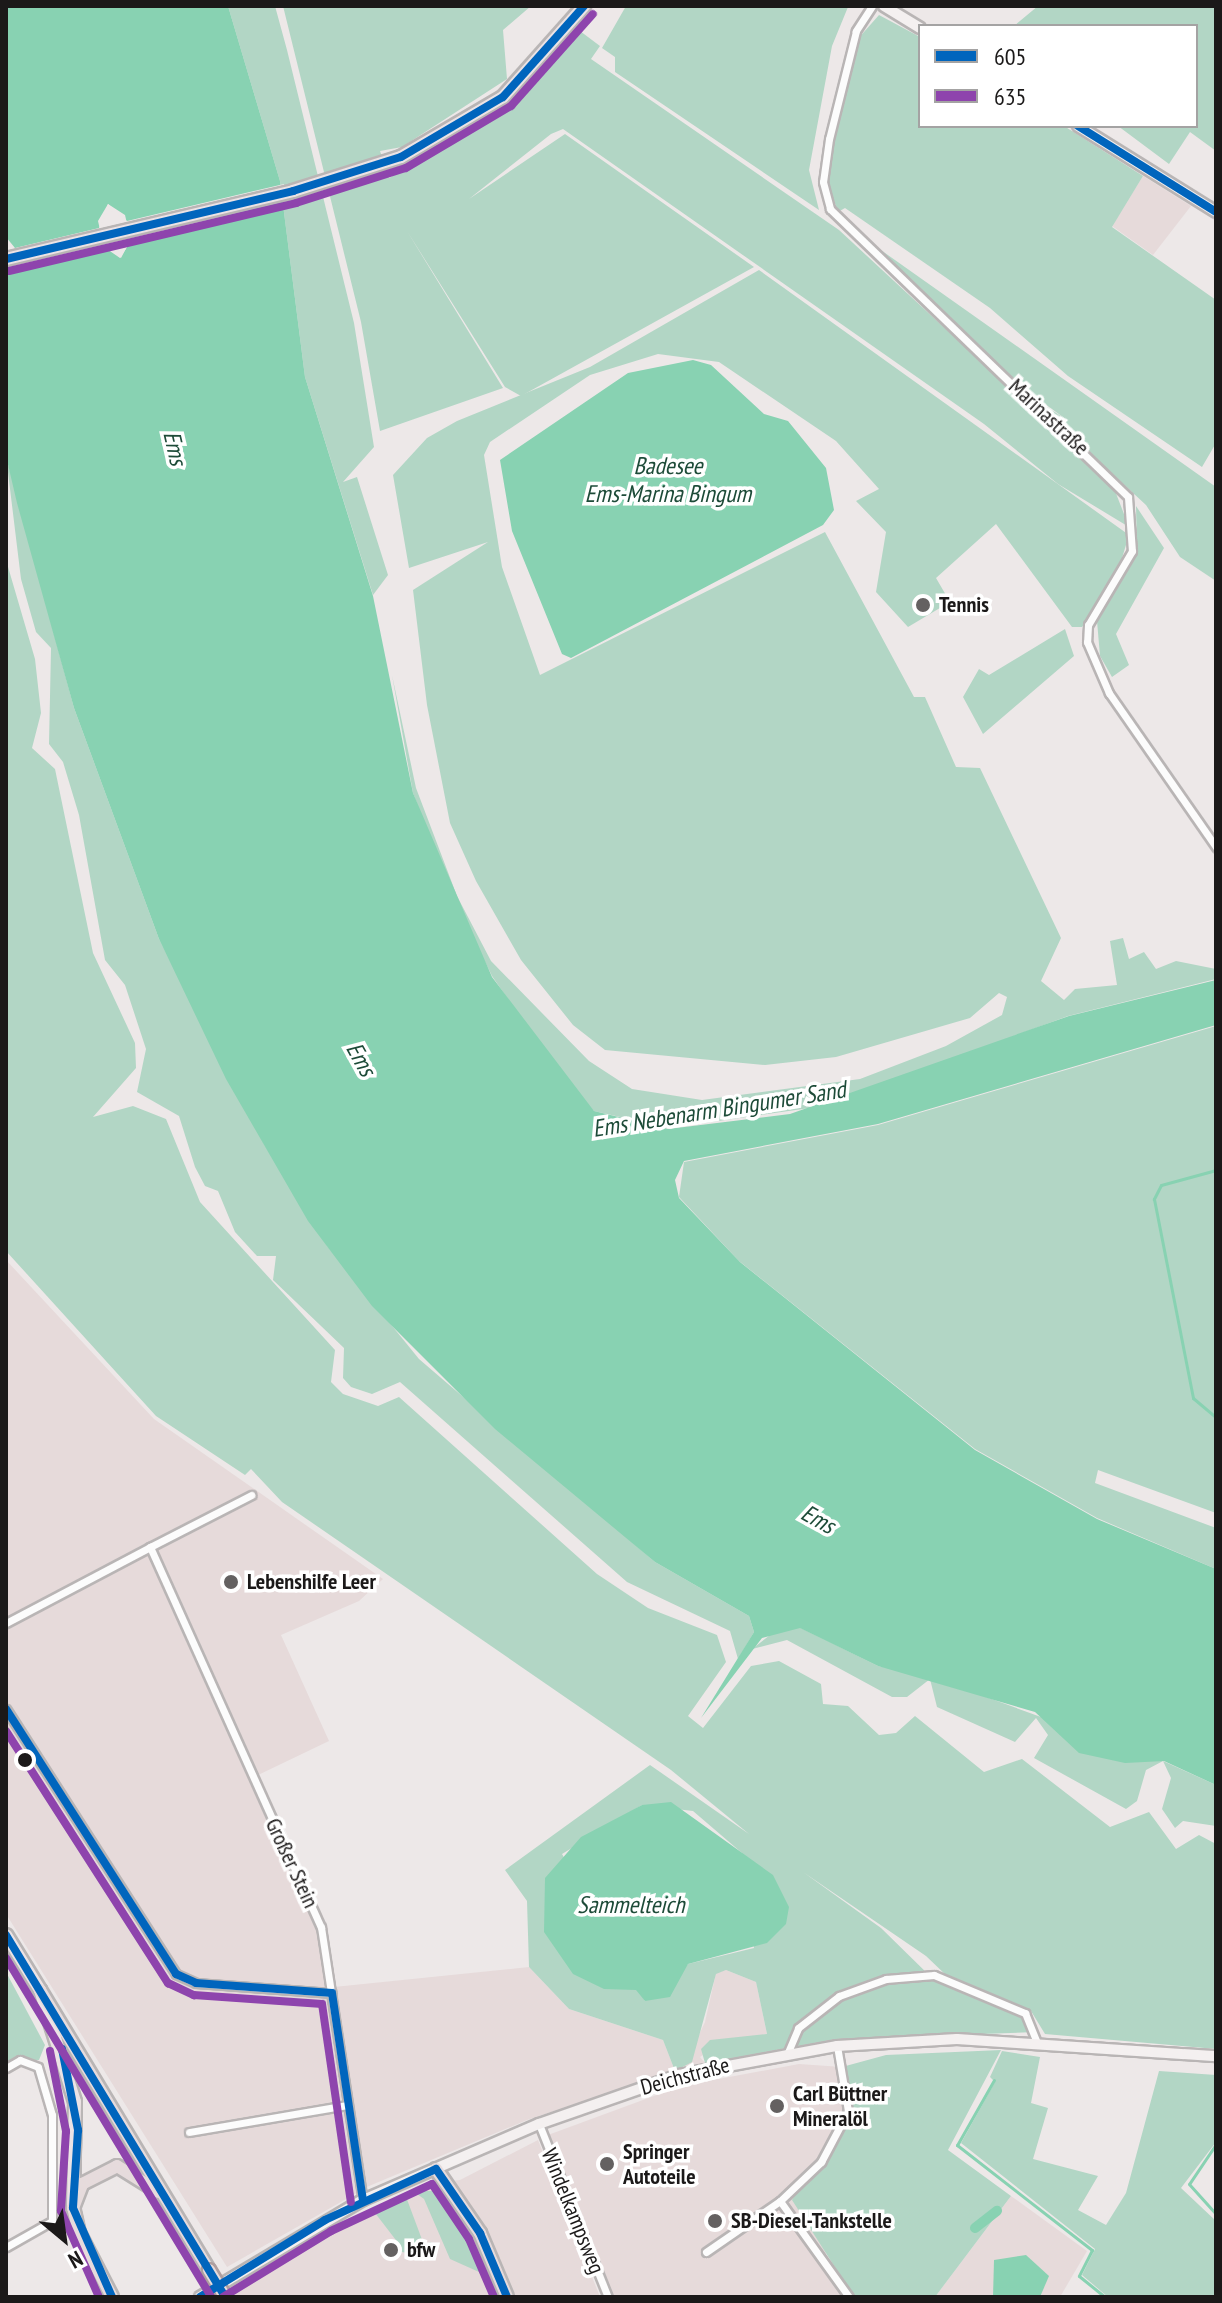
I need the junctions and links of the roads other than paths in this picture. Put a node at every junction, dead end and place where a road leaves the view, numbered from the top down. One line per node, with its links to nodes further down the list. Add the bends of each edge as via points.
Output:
1 (584, 6): 7 (main road, via 503,97 401,157 293,191)
2 (872, 6): 8 (street, Marinastraße, via 856,31 829,139 823,182 830,209 1128,497 1132,551 1088,625 1087,642 1109,693)
3 (884, 6): 4 (main road)
4 (918, 27)
5 (1081, 128): 6 (main road)
6 (1216, 212)
7 (6, 259)
8 (1216, 847)
9 (251, 1495): 10 (street)
10 (150, 1547): 11 (street); 15 (street, Großer Stein, via 313,1908)
11 (6, 1623)
12 (6, 1709): 15 (street, via 176,1974 196,1983)
13 (6, 1935): 14 (main road)
14 (40, 1990): 25 (highway); 28 (main road, via 75,2102)
15 (332, 1993): 21 (street, Großer Stein)
16 (1037, 2042): 17 (main road, Deichstraße); 18 (street, via 1025,2013 934,1975 886,1979 839,1996 798,2028); 19 (main road, Deichstraße)
17 (837, 2046): 18 (main road, Deichstraße); 27 (street, via 848,2111 810,2177)
18 (788, 2052): 22 (main road, Deichstraße, via 679,2075)
19 (1216, 2056)
20 (6, 2068): 29 (street, via 31,2061 43,2077 52,2115 52,2221)
21 (347, 2105): 23 (street); 26 (street, Großer Stein)
22 (539, 2124): 24 (main road, Deichstraße); 35 (street, Windelkampsweg)
23 (189, 2132)
24 (436, 2169): 26 (main road, Deichstraße); 34 (highway, via 480,2233)
25 (167, 2199): 28 (highway, via 117,2166 82,2184); 33 (highway, bridge)
26 (363, 2200): 32 (main road, Deichstraße)
27 (780, 2201): 30 (street); 36 (street)
28 (73, 2208): 31 (highway)
29 (6, 2247)
30 (706, 2252)
31 (112, 2297)
32 (200, 2297)
33 (225, 2297)
34 (507, 2297)
35 (608, 2297)
36 (849, 2297)

